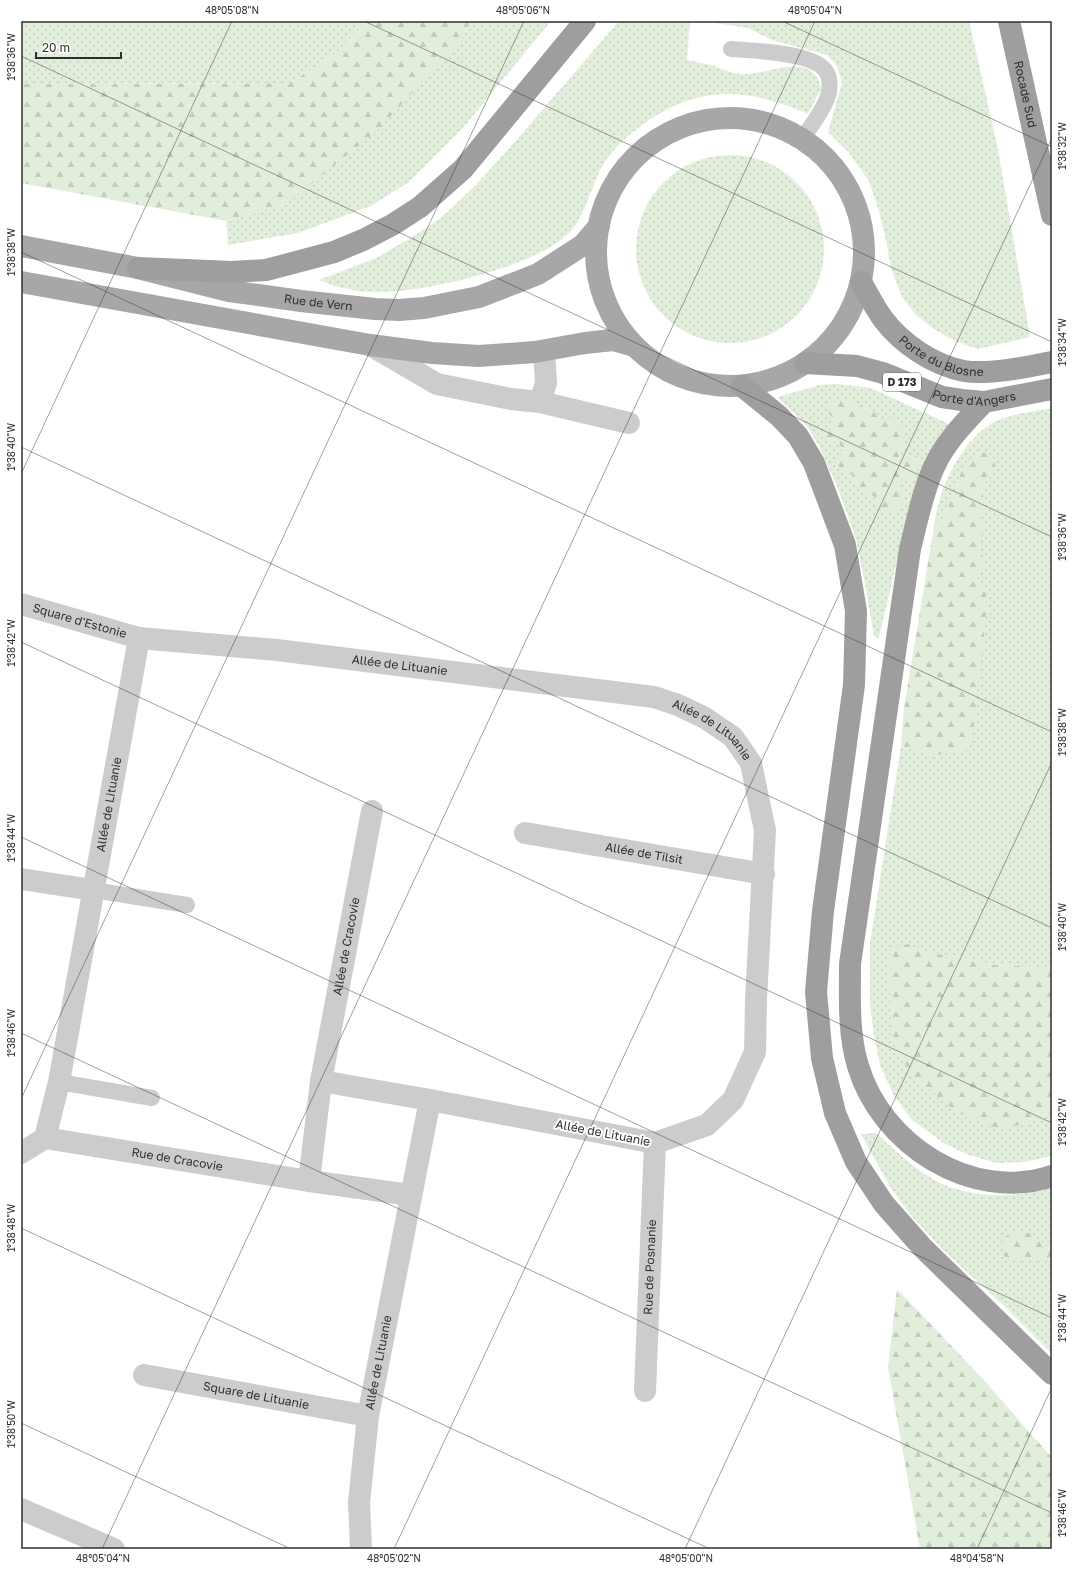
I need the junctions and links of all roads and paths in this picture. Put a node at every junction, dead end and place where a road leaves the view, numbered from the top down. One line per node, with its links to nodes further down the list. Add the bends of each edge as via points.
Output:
1 (585, 21): 8 (highway, via 463,168 420,207 392,225 334,252 266,270 232,272)
2 (1009, 21): 5 (highway, Rocade Sud)
3 (731, 49): 4 (lane, via 796,56 813,61 826,70 830,83 827,97 816,119)
4 (802, 138): 6 (main road, via 773,125 741,118 709,120 678,129 650,145 626,168 609,196); 10 (main road, via 828,160 844,181 860,216 865,249)
5 (1052, 215)
6 (599, 226): 8 (main road, Rue de Vern, via 583,245 538,274 479,297 424,308 375,309 301,301 228,290); 12 (main road, via 596,259 602,291 615,320)
7 (21, 246): 8 (main road, Rue de Vern)
8 (138, 268)
9 (21, 282): 11 (main road)
10 (861, 282): 14 (highway, Porte du Blosne / D 173, via 883,319 905,342 936,362 964,371 994,371); 15 (main road, via 850,314 831,341)
11 (370, 345): 13 (main road, via 479,356); 19 (street, via 437,384 511,399)
12 (634, 346): 13 (main road, via 614,340); 16 (main road, via 657,365 684,379 713,386)
13 (544, 351): 19 (street, via 546,383)
14 (1052, 362)
15 (806, 364): 16 (main road, via 775,379); 18 (highway, Porte d'Angers / D 173, via 857,366 942,397)
16 (742, 386): 39 (highway, via 779,416 798,436 814,462 845,545 856,611 854,685 823,911 816,992 822,1058 835,1113 856,1162 884,1204 922,1247)
17 (1052, 389): 18 (highway, Porte d'Angers / D 173)
18 (991, 400): 36 (highway, via 952,437 934,467 920,507 910,549 850,964 852,1039 858,1067 873,1102 894,1129 924,1156 943,1167 984,1179 1005,1182)
19 (540, 402): 20 (street)
20 (629, 423)
21 (21, 604): 22 (street, Square d'Estonie)
22 (139, 638): 25 (street, Allée de Lituanie, via 277,650 654,697 678,705 705,718 733,737 751,763 765,830); 27 (street, Allée de Lituanie)
23 (372, 811): 29 (street, Allée de Cracovie)
24 (525, 833): 25 (street, Allée de Tilsit)
25 (764, 874): 34 (street, Allée de Lituanie, via 755,1052 733,1100 707,1125)
26 (21, 879): 27 (street)
27 (93, 890): 28 (lane); 30 (street, Allée de Lituanie)
28 (187, 905)
29 (322, 1081): 32 (street); 37 (street, Allée de Cracovie)
30 (59, 1082): 31 (lane); 33 (street, Allée de Lituanie)
31 (152, 1098)
32 (430, 1100): 34 (street, Allée de Lituanie); 38 (street, Allée de Lituanie)
33 (45, 1138): 35 (street); 37 (street, Rue de Cracovie)
34 (655, 1143): 41 (street, Rue de Posnanie)
35 (21, 1153)
36 (1052, 1176)
37 (309, 1181): 38 (street, Rue de Cracovie)
38 (410, 1195): 42 (street, Allée de Lituanie)
39 (1052, 1374)
40 (144, 1375): 42 (street, Square de Lituanie)
41 (645, 1391)
42 (368, 1416): 45 (street, Allée de Lituanie, via 359,1502)
43 (21, 1509): 44 (street)
44 (114, 1549)
45 (361, 1549)

